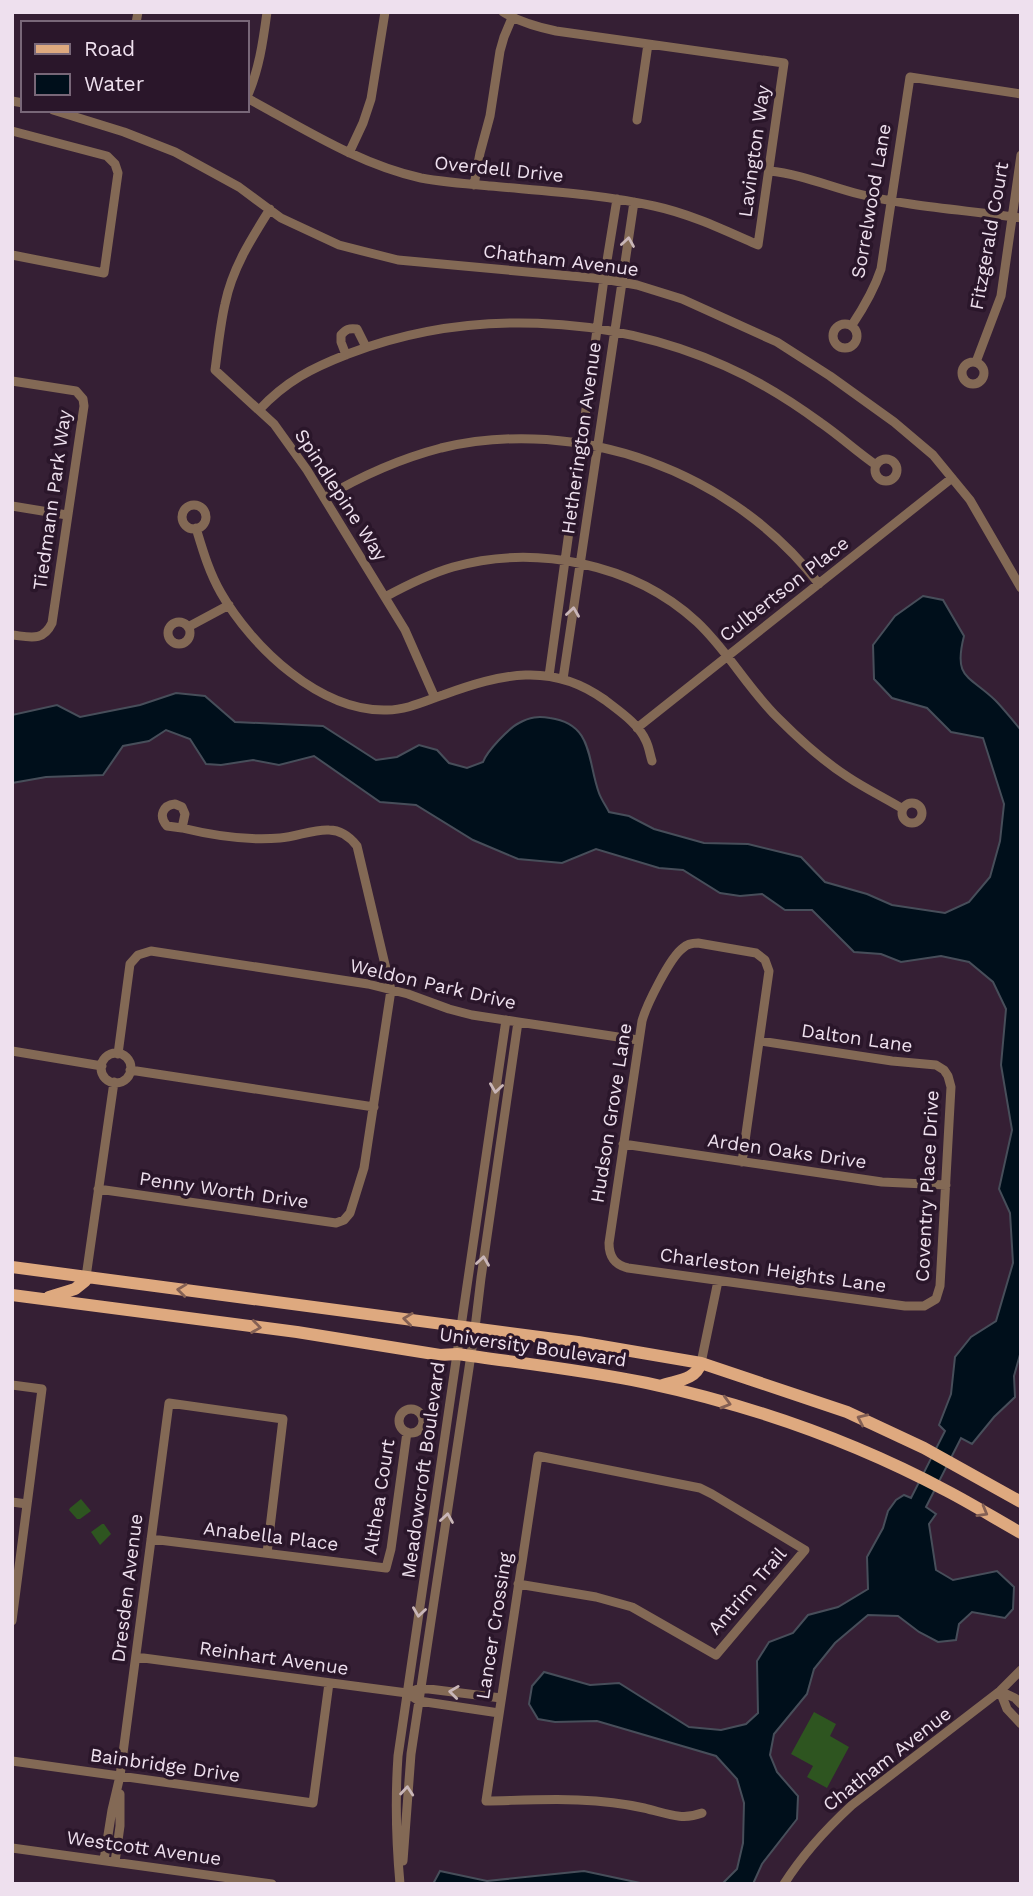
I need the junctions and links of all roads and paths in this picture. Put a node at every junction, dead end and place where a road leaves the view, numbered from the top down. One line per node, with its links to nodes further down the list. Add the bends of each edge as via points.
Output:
1 (267, 12): 7 (street)
2 (385, 12): 12 (street, via 371,99)
3 (503, 12): 4 (street)
4 (512, 18): 5 (street, via 556,30); 15 (street, via 503,37)
5 (648, 44): 10 (street); 14 (street, Lavington Way, via 784,62)
6 (1021, 94): 17 (street, Sorrelwood Lane, via 910,77)
7 (248, 96)
8 (248, 99): 12 (street, Overdell Drive)
9 (59, 112): 19 (street, Chatham Avenue, via 175,152)
10 (637, 120)
11 (12, 131): 22 (street, via 107,156 118,173 104,273)
12 (349, 153): 15 (street, Overdell Drive, via 421,178)
13 (1021, 155): 20 (street, Fitzgerald Court)
14 (769, 171): 17 (street); 21 (street, Lavington Way)
15 (474, 185): 16 (street, Overdell Drive)
16 (617, 199): 18 (street, Overdell Drive); 23 (street, Hetherington Avenue)
17 (891, 200): 20 (street); 25 (street, Sorrelwood Lane, via 881,269)
18 (634, 202): 21 (street, Overdell Drive, via 701,219); 24 (street, Hetherington Avenue, one-way to 18)
19 (270, 209): 23 (street, Chatham Avenue, via 298,227 369,254); 32 (street, Spindlepine Way, via 233,276 215,370)
20 (1016, 217): 30 (street, Fitzgerald Court, via 1001,296)
21 (758, 245)
22 (12, 255)
23 (604, 279): 24 (street, Chatham Avenue); 26 (street, Hetherington Avenue)
24 (622, 282): 27 (street, Hetherington Avenue); 36 (street, Chatham Avenue, via 682,299 776,342 894,422)
25 (852, 325)
26 (597, 329): 27 (street); 28 (street, via 484,324); 33 (street, Hetherington Avenue)
27 (614, 331): 34 (street, Hetherington Avenue); 35 (street, via 683,350 762,384)
28 (366, 347): 29 (street); 29 (street, via 357,329 350,328 341,335)
29 (346, 355): 32 (street, via 304,373)
30 (976, 362)
31 (12, 381): 39 (street, Tiedmann Park Way, via 76,391 83,399)
32 (259, 410): 37 (street, Spindlepine Way, via 291,446)
33 (582, 444): 34 (street); 37 (street, via 514,439 442,448 380,468); 41 (street, Hetherington Avenue)
34 (597, 446): 42 (street, Hetherington Avenue); 43 (street, via 682,474 736,504 782,541)
35 (876, 465)
36 (952, 478): 43 (street, Culbertson Place); 44 (street, Chatham Avenue)
37 (324, 498): 45 (street, Spindlepine Way)
38 (12, 506): 39 (street)
39 (67, 515): 48 (street, Tiedmann Park Way, via 52,623 42,635)
40 (196, 528): 46 (street, via 207,564)
41 (565, 561): 42 (street); 45 (street, via 519,557 474,562 429,575); 50 (street, Hetherington Avenue)
42 (580, 564): 49 (street, via 625,578 673,603); 51 (street, Hetherington Avenue, one-way to 42)
43 (819, 584): 49 (street, Culbertson Place)
44 (1020, 584)
45 (385, 597): 52 (street, Spindlepine Way)
46 (229, 605): 47 (street); 52 (street, via 266,651 330,698 388,710)
47 (188, 627)
48 (12, 635)
49 (727, 656): 53 (street, Culbertson Place); 55 (street, via 761,702 810,746 849,777)
50 (549, 676): 51 (street); 52 (street, via 493,678)
51 (563, 680): 53 (street, via 600,697)
52 (435, 698)
53 (637, 727): 54 (street)
54 (652, 761)
55 (903, 809)
56 (182, 828): 57 (street, via 256,839 329,830 344,833 360,853)
57 (391, 989): 58 (street, Weldon Park Drive, via 453,1010); 63 (street, Weldon Park Drive, via 146,951 130,964); 68 (street)
58 (506, 1020): 59 (street, Weldon Park Drive); 80 (street, Meadowcroft Boulevard, one-way to 80)
59 (518, 1022): 60 (street, Weldon Park Drive); 81 (street, Meadowcroft Boulevard, one-way to 59)
60 (638, 1040): 61 (street, Hudson Grove Lane, via 651,998 676,954 698,943 748,951 765,960 769,979); 69 (street, Hudson Grove Lane)
61 (760, 1041): 66 (street, Dalton Lane, via 936,1065); 70 (street)
62 (12, 1051): 64 (street)
63 (118, 1054): 64 (street, via 108,1056); 65 (street, via 127,1058)
64 (102, 1066): 67 (street, via 104,1077)
65 (131, 1070): 67 (street, via 125,1080); 68 (street)
66 (946, 1073): 71 (street, Coventry Place Drive, via 951,1087)
67 (114, 1082): 72 (street)
68 (373, 1107): 72 (street, Penny Worth Drive, via 364,1168 344,1220 330,1223)
69 (623, 1144): 70 (street, Arden Oaks Drive); 73 (street, Hudson Grove Lane)
70 (742, 1162): 71 (street, Arden Oaks Drive, via 881,1182)
71 (946, 1185): 79 (street, Coventry Place Drive, via 940,1286)
72 (98, 1189): 75 (street)
73 (611, 1256): 76 (street, Charleston Heights Lane, via 622,1266)
74 (12, 1267): 75 (main road, University Boulevard)
75 (86, 1277): 78 (main road, via 75,1289); 80 (main road, University Boulevard, one-way to 75)
76 (718, 1281): 79 (street, Charleston Heights Lane, via 905,1306); 84 (street)
77 (12, 1295): 78 (main road, University Boulevard)
78 (42, 1299): 82 (main road, University Boulevard, one-way to 82)
79 (933, 1301)
80 (461, 1326): 81 (main road, University Boulevard); 82 (street, Meadowcroft Boulevard)
81 (475, 1328): 83 (street, Meadowcroft Boulevard); 84 (main road, University Boulevard)
82 (457, 1354): 83 (main road, University Boulevard); 103 (street, Meadowcroft Boulevard, one-way to 103)
83 (471, 1356): 86 (main road, University Boulevard); 101 (street, Meadowcroft Boulevard, one-way to 83)
84 (701, 1363): 86 (main road, via 693,1376); 90 (main road, University Boulevard, one-way to 84, via 847,1412)
85 (12, 1385): 91 (street, via 42,1389)
86 (659, 1386): 92 (main road, University Boulevard, one-way to 92, via 731,1404 848,1446 945,1490)
87 (407, 1432): 95 (street, Althea Court)
88 (538, 1456): 96 (street, Lancer Crossing); 96 (street, Antrim Trail, via 700,1488 805,1550 716,1655 632,1607)
89 (12, 1502): 91 (street)
90 (1021, 1502)
91 (27, 1504): 97 (street)
92 (1021, 1533)
93 (151, 1539): 94 (street, Anabella Place); 94 (street, Dresden Avenue, via 169,1403 284,1419); 98 (street, Dresden Avenue)
94 (267, 1553): 95 (street, Anabella Place)
95 (386, 1568)
96 (518, 1584): 104 (street, Lancer Crossing)
97 (12, 1621)
98 (136, 1657): 100 (street, Reinhart Avenue); 110 (street, Dresden Avenue)
99 (1021, 1670): 102 (street, Chatham Avenue)
100 (329, 1683): 103 (street, Reinhart Avenue); 110 (street, Bainbridge Drive, via 313,1803)
101 (421, 1688): 103 (street, Reinhart Avenue); 104 (street, Reinhart Avenue, one-way to 101); 105 (street, Meadowcroft Boulevard)
102 (1000, 1691): 106 (street); 108 (street, via 1007,1709); 119 (street, Chatham Avenue, via 842,1814)
103 (407, 1693): 105 (street, Reinhart Avenue); 118 (street, Meadowcroft Boulevard, via 395,1796)
104 (501, 1698): 107 (street, Lancer Crossing)
105 (419, 1702): 107 (street, Reinhart Avenue); 118 (street, Meadowcroft Boulevard, one-way to 105)
106 (1021, 1704)
107 (499, 1713): 111 (street, Lancer Crossing, via 486,1801 590,1800 689,1818)
108 (1021, 1724)
109 (12, 1761): 110 (street, Bainbridge Drive)
110 (120, 1776): 113 (street, Dresden Avenue); 114 (street, Dresden Avenue)
111 (702, 1813)
112 (12, 1849): 113 (street, Westcott Avenue)
113 (104, 1860): 114 (street, Westcott Avenue)
114 (115, 1862): 115 (street, Westcott Avenue)
115 (220, 1880): 116 (street, Westcott Avenue)
116 (232, 1881): 117 (street, Westcott Avenue)
117 (272, 1884)
118 (401, 1884)
119 (784, 1884)

